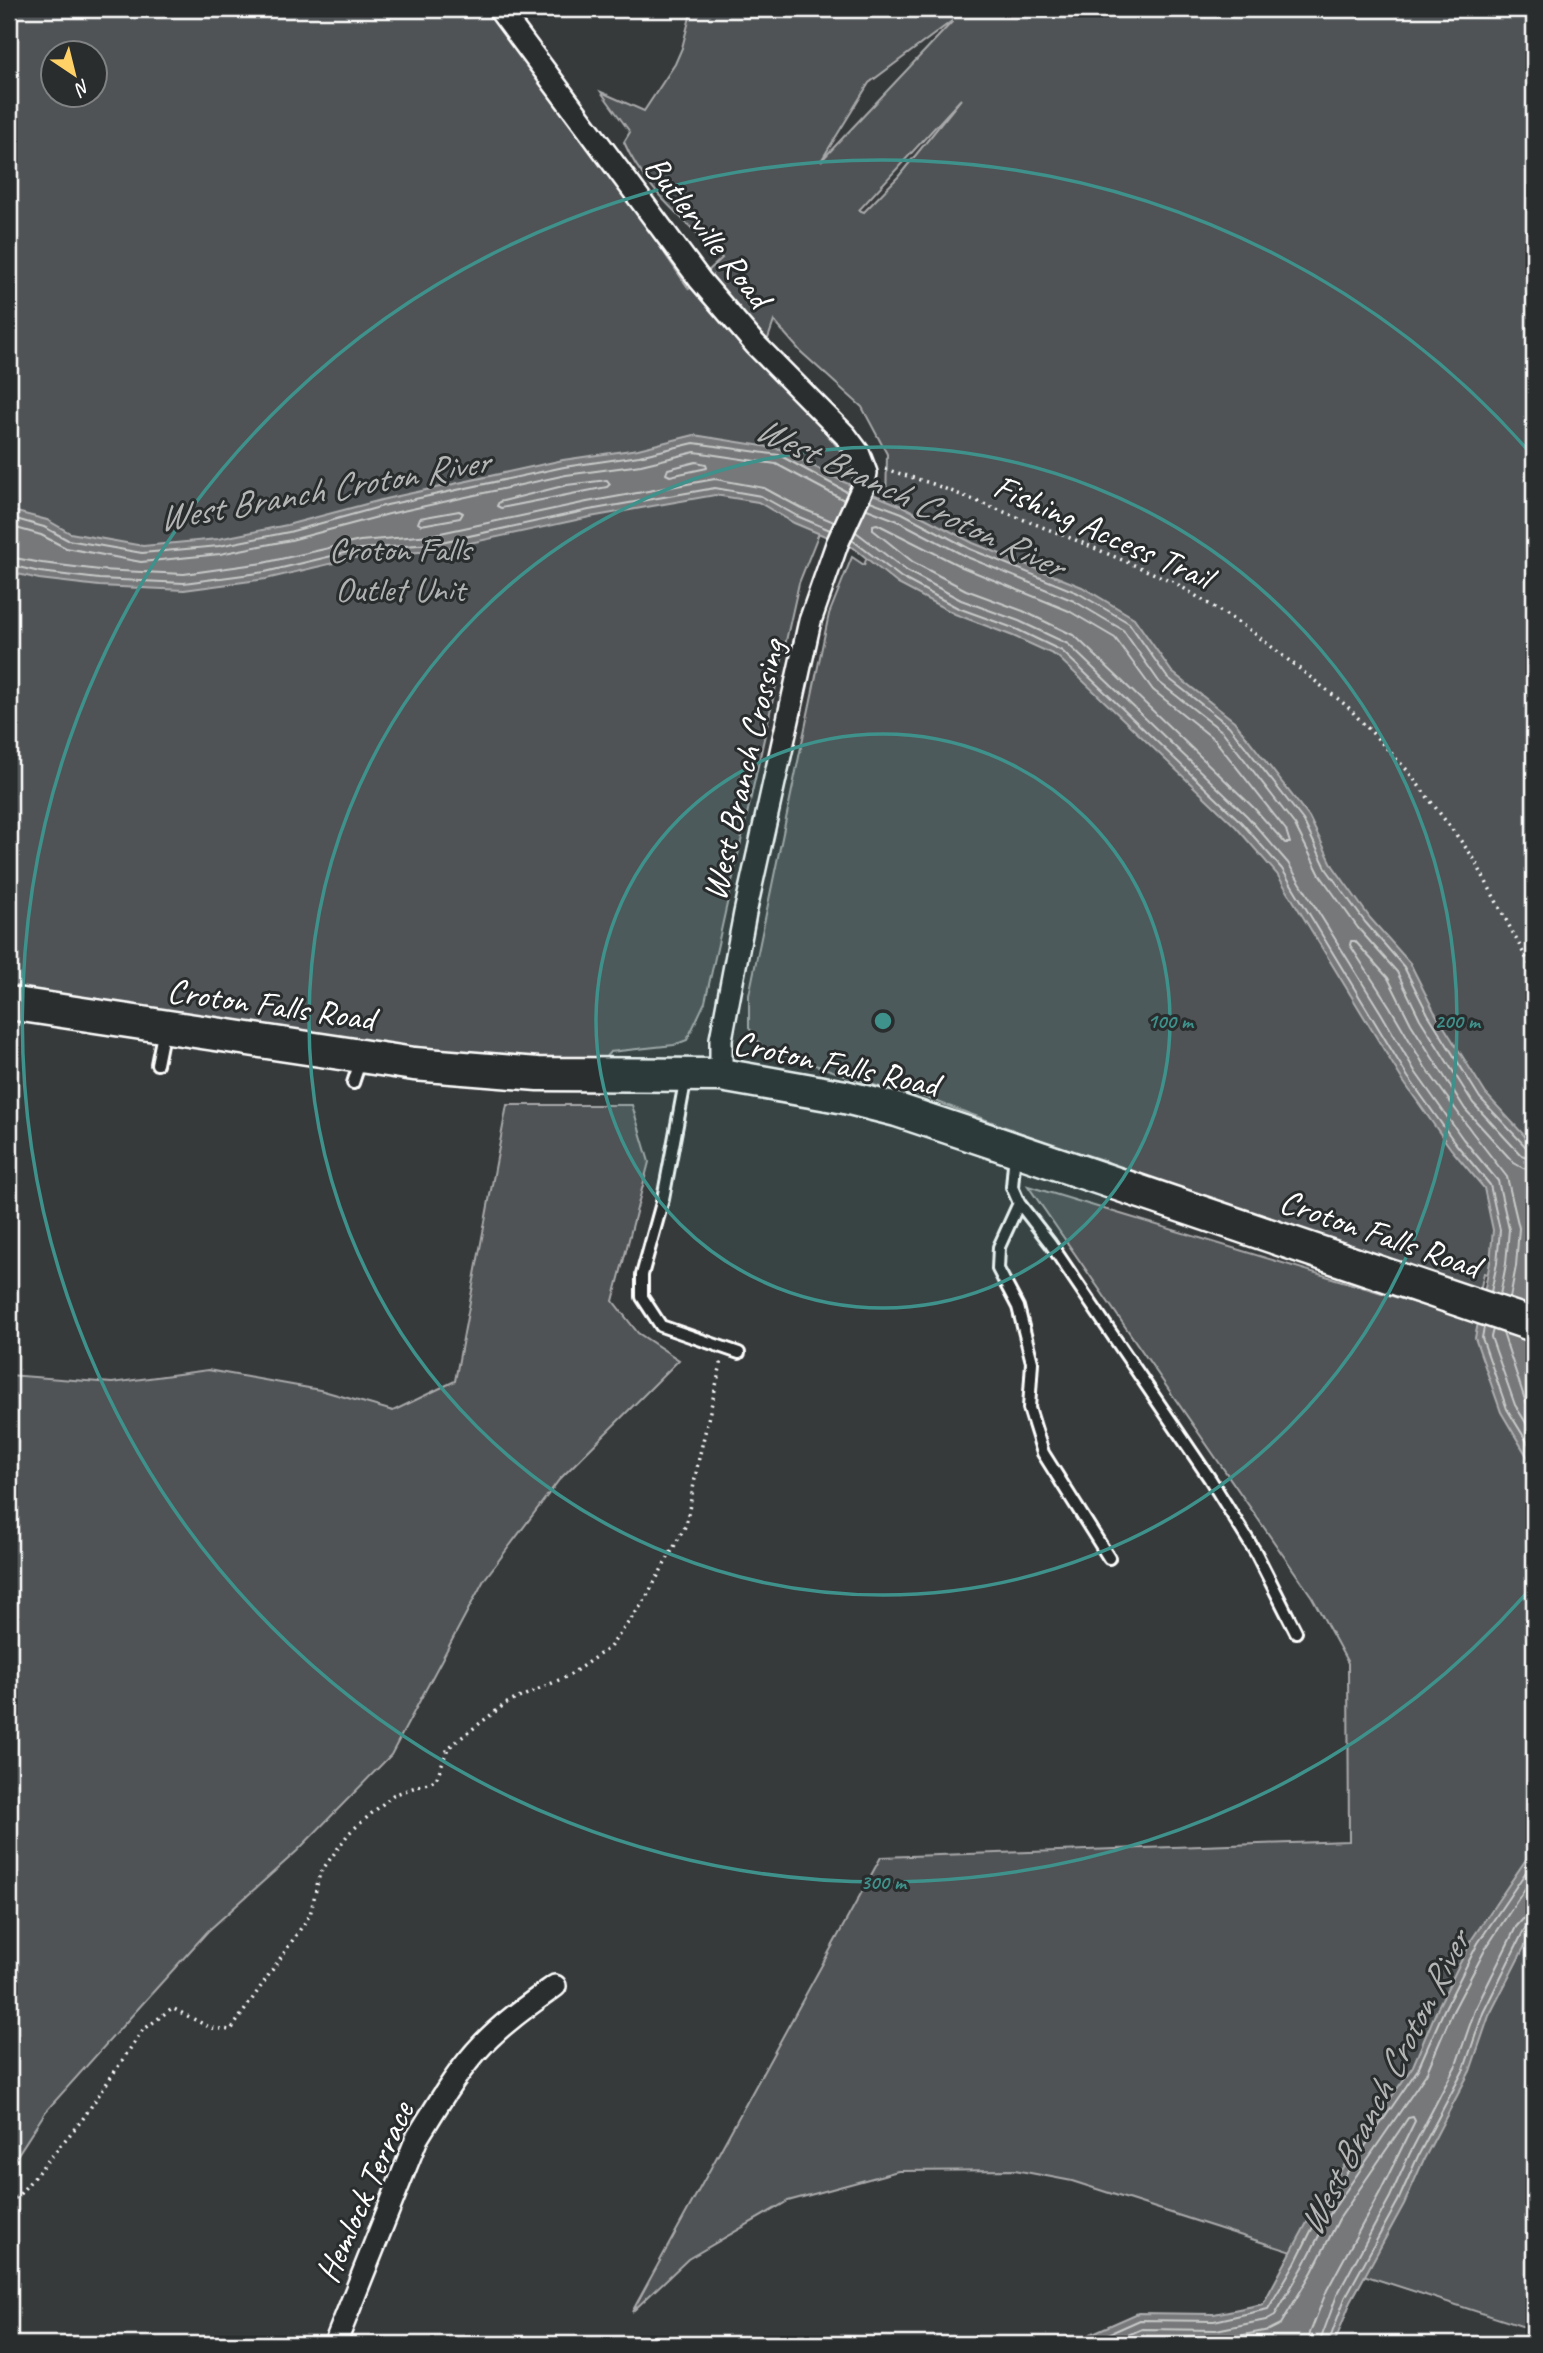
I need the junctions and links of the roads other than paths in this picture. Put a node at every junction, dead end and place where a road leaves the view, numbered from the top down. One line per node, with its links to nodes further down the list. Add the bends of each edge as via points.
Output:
1 (499, 9): 2 (street, Butlerville Road, via 700,280 755,344 846,436 863,462)
2 (863, 487): 7 (street, West Branch Crossing, via 810,621 745,913 721,1039)
3 (9, 1003): 4 (street, Croton Falls Road)
4 (164, 1028): 5 (lane); 6 (street, Croton Falls Road, via 205,1031 358,1070 414,1064 538,1074)
5 (157, 1064)
6 (686, 1074): 7 (street, Croton Falls Road); 11 (lane, via 663,1199 642,1275 642,1297 661,1326)
7 (721, 1074): 8 (street, Croton Falls Road, via 897,1110)
8 (1003, 1145): 9 (lane); 10 (street, Croton Falls Road)
9 (1019, 1203): 12 (lane, via 999,1247 998,1269 1018,1307 1032,1362 1029,1408 1043,1453); 13 (lane, via 1210,1479 1256,1553)
10 (1534, 1325)
11 (739, 1353)
12 (1109, 1558)
13 (1296, 1632)
14 (555, 1986): 15 (street, Hemlock Terrace, via 482,2045 433,2111 408,2160)
15 (335, 2344)

